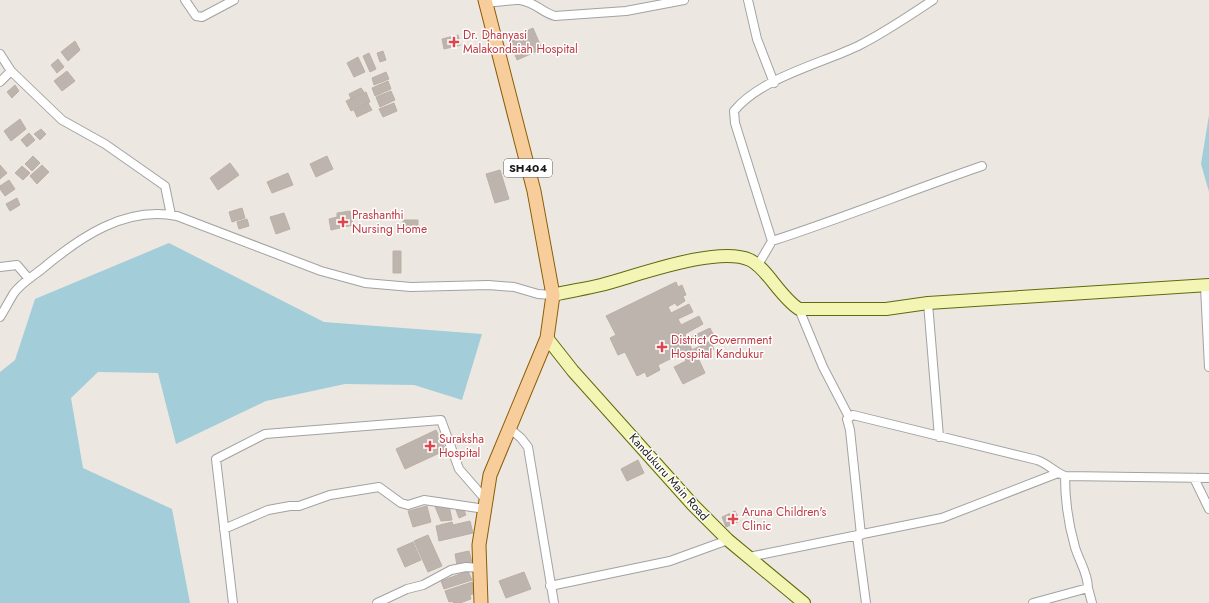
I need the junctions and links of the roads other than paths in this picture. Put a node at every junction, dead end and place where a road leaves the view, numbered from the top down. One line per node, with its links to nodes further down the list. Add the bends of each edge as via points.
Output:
1 (186, 0): 2 (street, via 196,16 202,17)
2 (234, 0)
3 (516, 0): 8 (street)
4 (520, 0): 5 (street, via 536,4 547,14 555,16 626,11)
5 (684, 0)
6 (748, 0): 12 (street, via 757,39)
7 (933, 0): 12 (street, via 858,46)
8 (486, 1): 20 (main road, SH404, via 534,191)
9 (0, 54): 10 (street)
10 (11, 71): 11 (street); 14 (street, via 62,120 104,144 164,186)
11 (0, 82)
12 (774, 83): 15 (street, via 740,103 734,111)
13 (982, 166): 15 (street)
14 (171, 215): 18 (street, via 142,214 118,220 67,248); 20 (street, via 321,271 365,283 411,287 488,285)
15 (772, 241): 16 (street)
16 (758, 265): 20 (street, via 732,255 700,258 601,285); 22 (street, via 790,303)
17 (0, 267): 18 (street, via 17,265)
18 (29, 279): 23 (street, via 15,292)
19 (1207, 286): 21 (street); 25 (street)
20 (553, 295): 24 (main road, SH404)
21 (928, 303): 22 (street, via 886,309); 28 (street)
22 (799, 309): 26 (street, via 823,367)
23 (0, 317)
24 (547, 338): 27 (main road, SH404); 36 (street, Kandukuru Main Road, via 573,371 693,505)
25 (1209, 366)
26 (849, 417): 28 (street, via 853,415); 35 (street, via 847,418)
27 (509, 428): 32 (main road, SH404, via 490,475); 39 (street, via 528,447)
28 (939, 437): 29 (street, via 1047,463)
29 (1061, 475): 30 (street); 35 (street, via 942,518); 40 (street, via 1065,507)
30 (1194, 478): 31 (street); 33 (street)
31 (1209, 478)
32 (485, 504): 34 (street, via 424,500 408,505 379,488 330,495 299,506 268,510); 34 (street, via 459,469 441,420 265,434 216,459); 38 (main road, SH404, via 479,545)
33 (1209, 509)
34 (224, 529): 41 (street)
35 (858, 535): 37 (street); 46 (street)
36 (728, 540): 37 (street, Kandukuru Main Road); 39 (street, via 670,561)
37 (749, 557): 45 (street, Kandukuru Main Road)
38 (480, 568): 42 (street, via 451,570); 43 (main road, SH404)
39 (550, 586): 44 (street)
40 (1088, 588): 47 (street); 48 (street)
41 (233, 603)
42 (377, 603)
43 (481, 603)
44 (554, 603)
45 (804, 603)
46 (866, 603)
47 (1033, 603)
48 (1092, 603)

